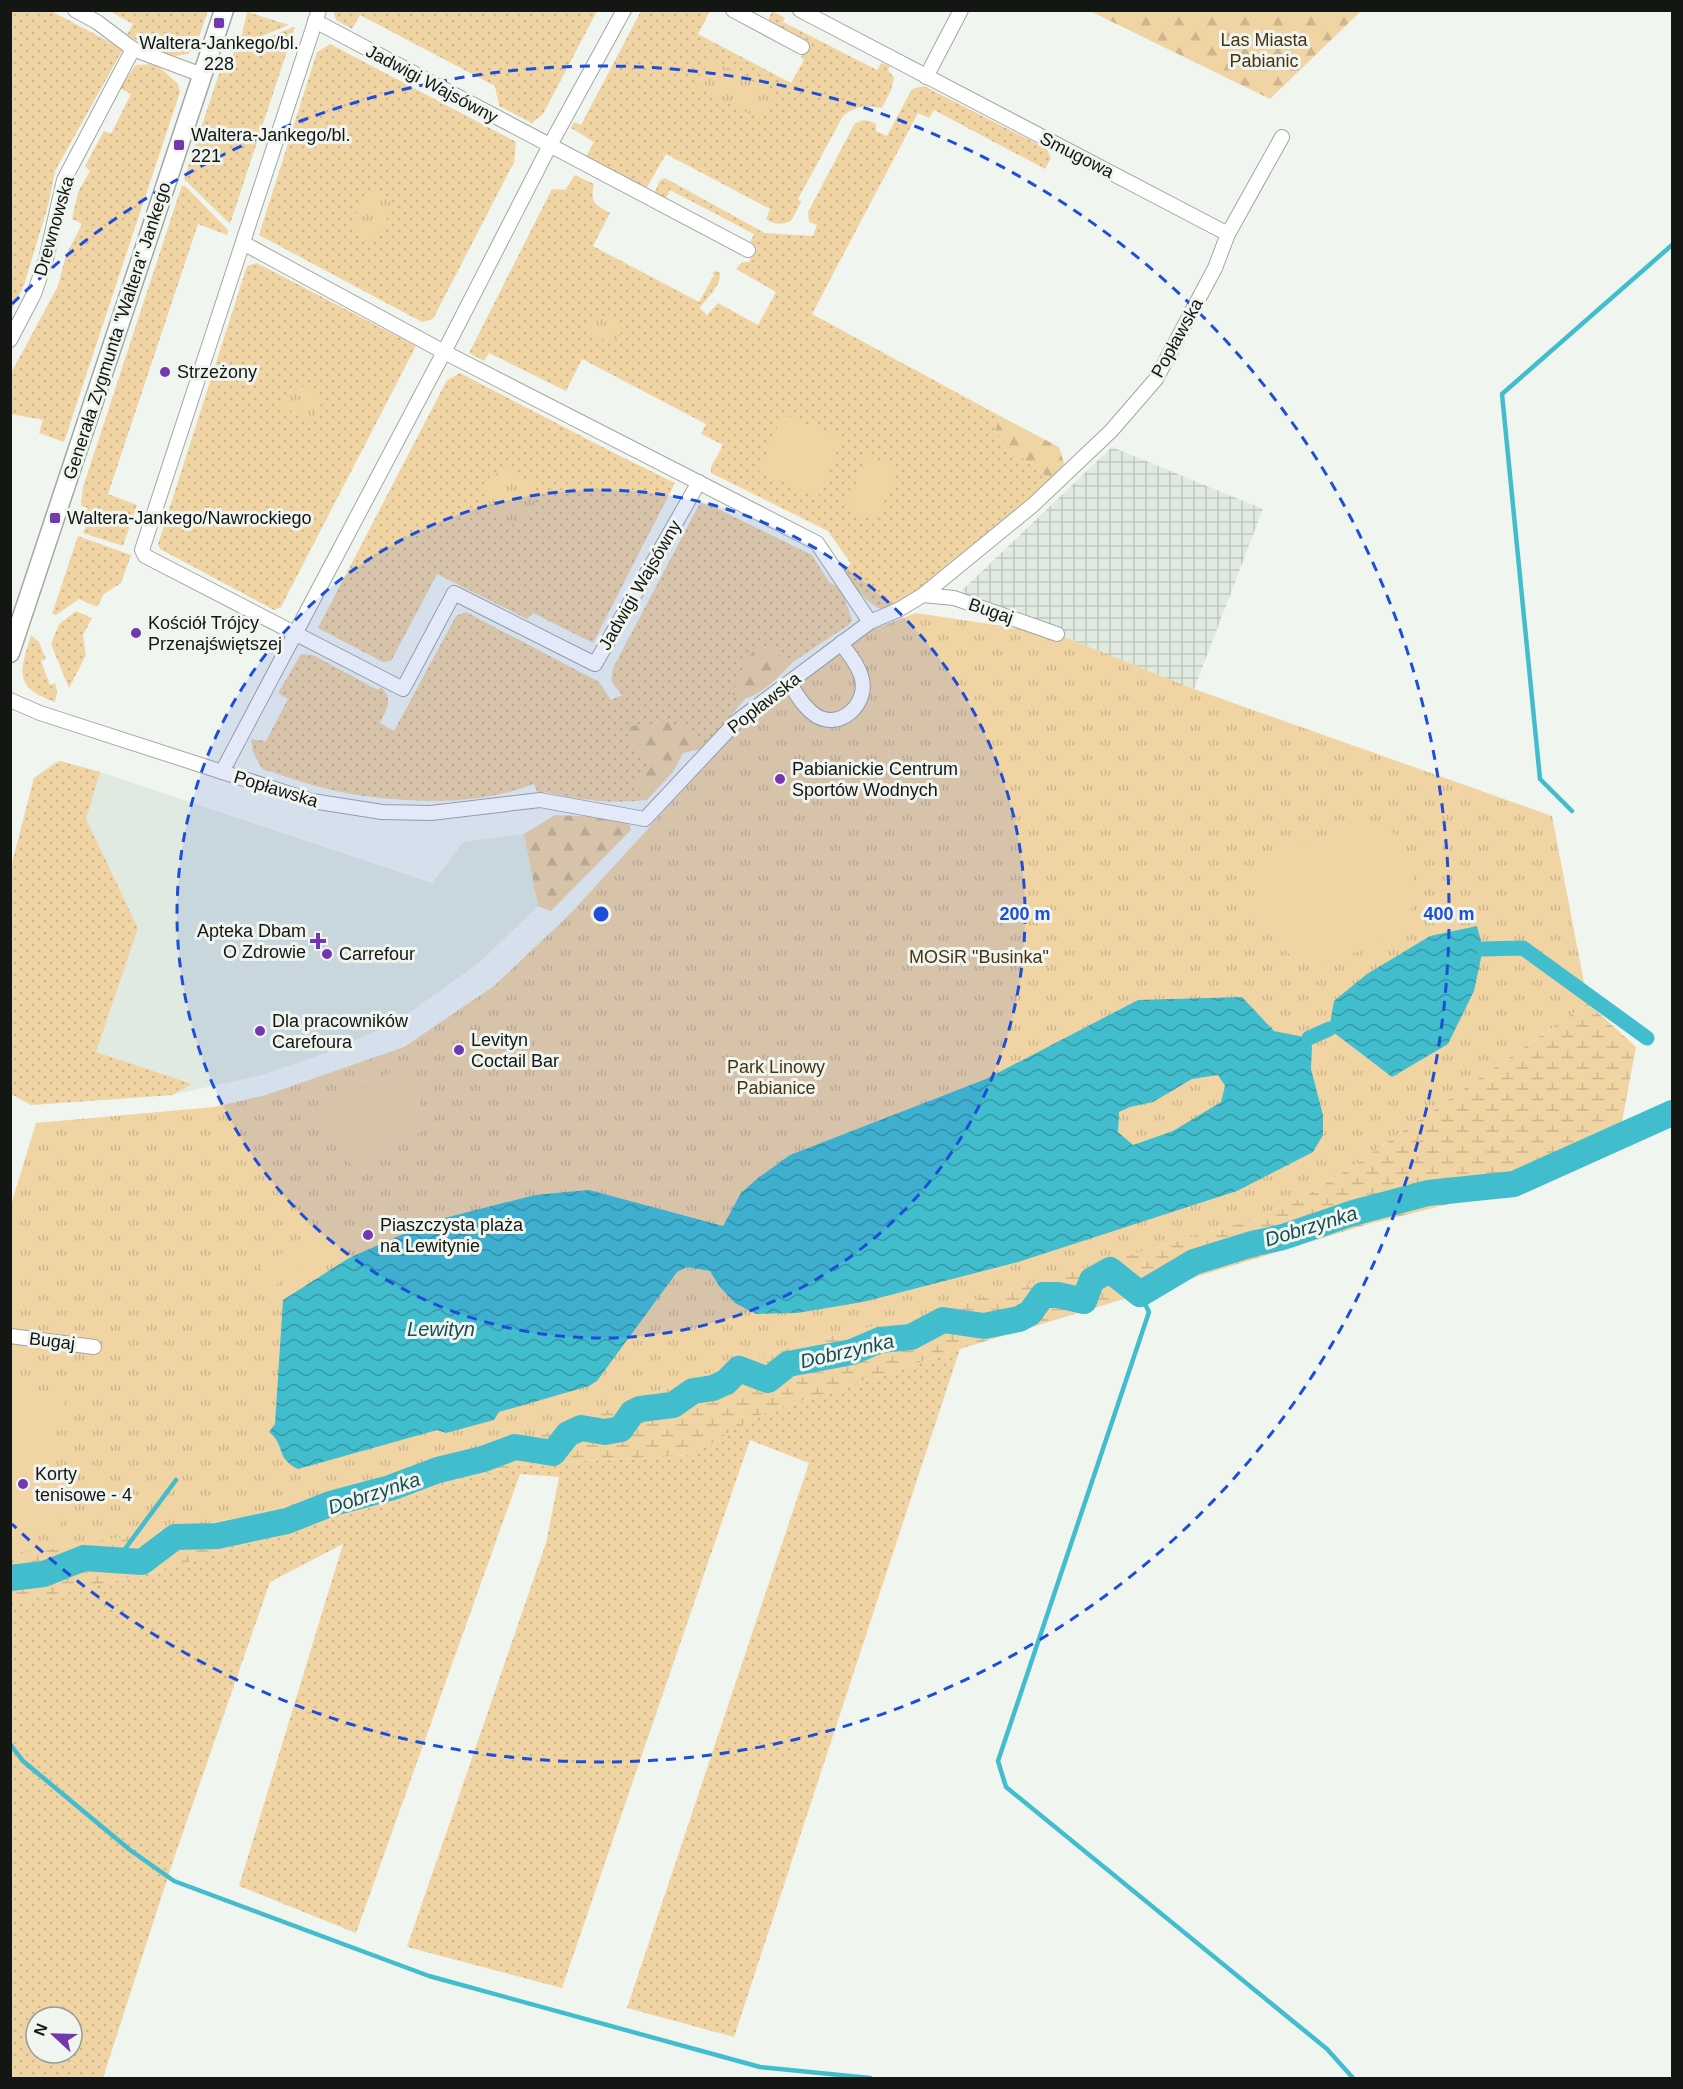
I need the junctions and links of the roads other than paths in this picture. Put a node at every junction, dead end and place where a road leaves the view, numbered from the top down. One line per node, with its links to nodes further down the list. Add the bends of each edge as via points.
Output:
1 (75, 10): 10 (street)
2 (224, 10): 11 (street, Generała Zygmunta "Waltera" Jankego)
3 (624, 10): 14 (street)
4 (733, 10): 8 (street)
5 (800, 10): 12 (street, Smugowa)
6 (961, 10): 12 (street)
7 (317, 16): 14 (street, Jadwigi Wajsówny); 16 (street)
8 (760, 17): 9 (street)
9 (802, 47)
10 (133, 49): 11 (street); 18 (street, Drewnowska, via 64,180 46,259 34,294)
11 (202, 75): 26 (street, Generała Zygmunta "Waltera" Jankego)
12 (926, 77): 15 (street, Smugowa)
13 (1282, 137): 15 (street, Popławska)
14 (549, 147): 17 (street, Jadwigi Wajsówny); 19 (street)
15 (1228, 234): 21 (street, Popławska, via 1215,268 1156,379 1111,431 1033,505)
16 (243, 243): 19 (street); 23 (street, via 142,550 149,559)
17 (748, 250)
18 (10, 340)
19 (444, 352): 20 (street); 23 (street)
20 (699, 482): 22 (street, via 817,543); 23 (street, Jadwigi Wajsówny, via 596,664 454,593 403,689)
21 (923, 595): 22 (street, Popławska); 24 (street, Bugaj, via 954,598)
22 (870, 622): 25 (street, Popławska)
23 (296, 633): 29 (street)
24 (1057, 634)
25 (841, 643): 27 (street, Popławska); 27 (street, via 863,681 863,692 852,712 830,720 817,717 805,707)
26 (10, 652)
27 (789, 682): 29 (street, Popławska, via 736,722 645,819 540,800 430,813 382,812 312,801)
28 (10, 700): 29 (street, Popławska)
29 (222, 772)
30 (10, 1336): 31 (street, Bugaj)
31 (94, 1347)

